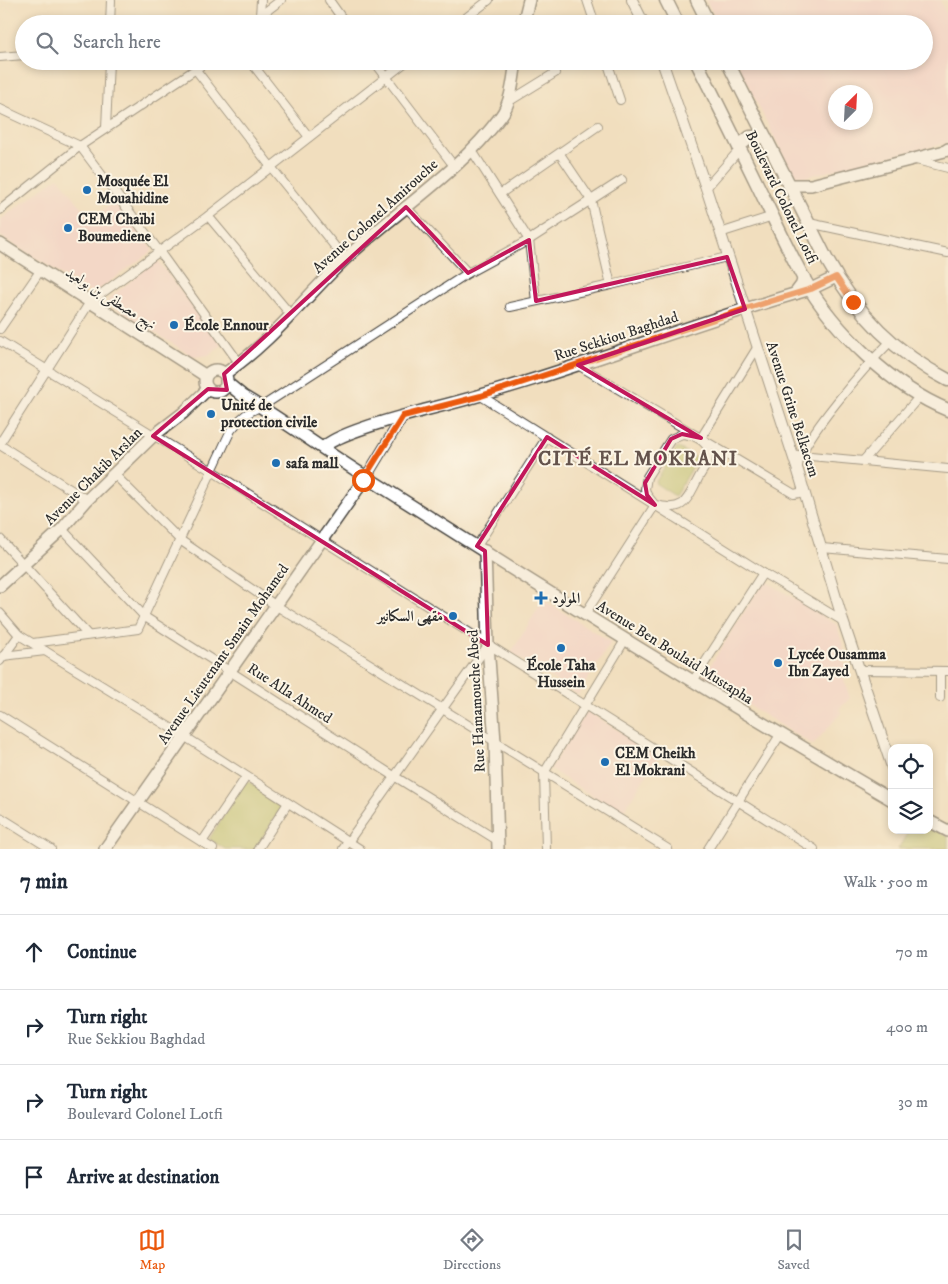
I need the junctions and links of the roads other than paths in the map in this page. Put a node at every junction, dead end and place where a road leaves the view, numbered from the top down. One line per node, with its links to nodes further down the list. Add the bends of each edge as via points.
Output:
1 (111, 0): 11 (street)
2 (261, 0): 12 (street)
3 (281, 0): 13 (street)
4 (328, 0): 14 (street)
5 (489, 0): 15 (street)
6 (529, 0): 16 (main road)
7 (587, 0): 17 (street)
8 (632, 0): 18 (street)
9 (666, 0): 19 (main road)
10 (697, 0): 20 (main road)
11 (110, 15)
12 (260, 15)
13 (261, 15)
14 (339, 15)
15 (470, 15)
16 (525, 15)
17 (592, 15)
18 (640, 15)
19 (674, 15)
20 (704, 15)
21 (15, 56): 22 (street)
22 (0, 57)
23 (109, 70): 40 (street)
24 (196, 70): 40 (street); 51 (street)
25 (257, 70): 42 (street)
26 (381, 70): 34 (street)
27 (396, 70): 34 (street)
28 (514, 70): 36 (main road, Avenue Colonel Amirouche)
29 (610, 70): 35 (street)
30 (665, 70): 54 (street, Avenue Grine Belkacem)
31 (700, 70): 41 (main road, Boulevard Colonel Lotfi)
32 (732, 70): 38 (main road, Boulevard Colonel Lotfi)
33 (555, 74): 36 (street)
34 (386, 77): 42 (street); 50 (street)
35 (620, 100)
36 (508, 102): 46 (main road, Avenue Colonel Amirouche, via 502,115)
37 (0, 109): 44 (street)
38 (757, 121): 41 (main road, via 744,132); 43 (main road, Boulevard Colonel Lotfi)
39 (598, 126): 48 (street)
40 (106, 128): 44 (street)
41 (732, 133): 45 (main road, Boulevard Colonel Lotfi)
42 (309, 137): 51 (street)
43 (765, 137): 45 (main road, via 745,139); 55 (main road, Boulevard Colonel Lotfi)
44 (80, 146): 59 (street); 66 (street)
45 (739, 148): 54 (street); 61 (main road, Boulevard Colonel Lotfi)
46 (471, 149): 50 (main road, Avenue Colonel Amirouche); 56 (street)
47 (947, 151): 49 (main road)
48 (560, 154): 56 (street); 57 (street)
49 (912, 160): 52 (street); 55 (main road)
50 (454, 166): 58 (main road, Avenue Colonel Amirouche)
51 (271, 167): 60 (street); 69 (street)
52 (948, 168)
53 (622, 180): 57 (street)
54 (706, 188): 63 (street, Avenue Grine Belkacem)
55 (792, 191): 62 (main road, Boulevard Colonel Lotfi)
56 (500, 194): 64 (street)
57 (591, 200): 64 (street); 74 (street)
58 (406, 207): 69 (main road, Avenue Colonel Amirouche); 71 (street)
59 (0, 210)
60 (208, 216): 66 (street); 80 (street)
61 (773, 216): 63 (street); 73 (main road, Boulevard Colonel Lotfi)
62 (809, 223): 67 (street); 72 (main road, Boulevard Colonel Lotfi)
63 (720, 232): 68 (street, Avenue Grine Belkacem)
64 (529, 240): 71 (street); 76 (street)
65 (0, 244): 70 (main road, نهج مصطفى بن بولعيد)
66 (159, 251): 77 (street); 86 (street)
67 (948, 253)
68 (727, 257): 74 (street); 79 (street, Avenue Grine Belkacem)
69 (345, 259): 80 (main road, Avenue Colonel Amirouche)
70 (40, 271): 77 (main road, نهج مصطفى بن بولعيد); 81 (street)
71 (468, 273): 95 (street)
72 (836, 277): 73 (main road); 83 (main road, Boulevard Colonel Lotfi, via 853,302)
73 (807, 284): 75 (main road); 85 (main road, Boulevard Colonel Lotfi, via 845,333)
74 (611, 285): 76 (street)
75 (796, 293): 79 (main road, Rue Sekkiou Baghdad)
76 (536, 301): 78 (street)
77 (90, 302): 88 (street); 89 (main road, نهج مصطفى بن بولعيد)
78 (510, 307)
79 (745, 309): 84 (street, Avenue Grine Belkacem); 87 (main road, Rue Sekkiou Baghdad)
80 (291, 315): 86 (main road, Avenue Colonel Amirouche)
81 (0, 328)
82 (0, 341): 88 (street)
83 (890, 342): 85 (street); 90 (main road, Boulevard Colonel Lotfi)
84 (757, 348): 100 (street); 101 (street, Avenue Grine Belkacem)
85 (872, 361): 94 (main road, Boulevard Colonel Lotfi); 103 (street)
86 (240, 364): 91 (main road, Avenue Colonel Amirouche)
87 (578, 364): 93 (main road, Rue Sekkiou Baghdad); 100 (street)
88 (47, 369): 98 (street); 102 (street)
89 (206, 376): 91 (main road, via 214,370); 92 (main road)
90 (948, 380)
91 (224, 382): 92 (main road, via 215,392); 95 (main road, Avenue Ben Boulaid Mustapha)
92 (208, 389): 98 (main road, Avenue Chakib Arslan)
93 (481, 396): 97 (main road, Rue Sekkiou Baghdad); 99 (street)
94 (920, 396): 96 (main road, Boulevard Colonel Lotfi); 106 (street)
95 (260, 407): 104 (main road, Avenue Ben Boulaid Mustapha); 108 (street, via 236,423)
96 (948, 410)
97 (403, 416): 104 (main road, Rue Sekkiou Baghdad, via 340,437); 111 (street)
98 (153, 436): 108 (street); 110 (main road, Avenue Chakib Arslan)
99 (547, 437): 114 (street); 119 (street)
100 (700, 438): 112 (street, via 794,494); 114 (street, via 708,451 708,462 686,499 668,508); 114 (street, via 682,434 671,439 645,483 647,495)
101 (787, 440): 103 (street, via 797,448); 109 (street, Avenue Grine Belkacem)
102 (0, 444): 113 (street)
103 (807, 444): 105 (street)
104 (323, 448): 111 (main road, Avenue Ben Boulaid Mustapha)
105 (800, 455): 106 (street); 109 (street)
106 (863, 461): 107 (street)
107 (948, 469)
108 (212, 471): 117 (street); 118 (street)
109 (798, 471): 112 (street, Avenue Grine Belkacem)
110 (114, 474): 113 (main road, Avenue Chakib Arslan); 117 (street)
111 (366, 477): 118 (main road, Avenue Lieutenant Smain Mohamed); 119 (main road, Avenue Ben Boulaid Mustapha)
112 (804, 492): 120 (street, Avenue Grine Belkacem)
113 (87, 500): 115 (main road, Avenue Chakib Arslan)
114 (655, 505): 123 (street); 127 (street)
115 (62, 528): 122 (main road, Avenue Chakib Arslan); 128 (street, Rue Alla Ahmed)
116 (0, 539): 122 (street)
117 (180, 540): 125 (street); 128 (street)
118 (322, 540): 125 (main road, Avenue Lieutenant Smain Mohamed); 135 (street)
119 (481, 548): 127 (main road, Avenue Ben Boulaid Mustapha); 135 (main road, Rue Hamamouche Abed)
120 (822, 548): 121 (street); 129 (street, Avenue Grine Belkacem)
121 (948, 559)
122 (24, 564): 124 (main road, Avenue Chakib Arslan); 131 (street)
123 (763, 573): 129 (street); 142 (street)
124 (0, 586)
125 (275, 605): 140 (main road, Avenue Lieutenant Smain Mohamed); 145 (street)
126 (0, 613): 130 (street)
127 (584, 614): 132 (main road, Avenue Ben Boulaid Mustapha)
128 (145, 617): 131 (street, via 138,630); 140 (street, Rue Alla Ahmed)
129 (843, 621): 139 (street, Avenue Grine Belkacem)
130 (19, 635): 133 (street); 134 (street)
131 (88, 635): 133 (street)
132 (625, 640): 142 (main road, Avenue Ben Boulaid Mustapha); 144 (street)
133 (33, 643): 137 (street)
134 (12, 645): 136 (street); 138 (street)
135 (488, 645): 144 (street); 145 (street); 149 (main road, Rue Hamamouche Abed)
136 (0, 646)
137 (45, 650): 138 (street); 148 (street)
138 (2, 659)
139 (861, 670): 141 (street); 150 (street, Avenue Grine Belkacem)
140 (230, 671): 148 (main road, Avenue Lieutenant Smain Mohamed); 153 (street, Rue Alla Ahmed)
141 (944, 671): 143 (street)
142 (693, 681): 147 (main road, Avenue Ben Boulaid Mustapha)
143 (940, 698)
144 (584, 706): 151 (street); 155 (street)
145 (442, 709): 149 (street); 153 (street)
146 (0, 715): 156 (street)
147 (780, 735): 154 (main road, Avenue Ben Boulaid Mustapha); 155 (street)
148 (184, 736): 152 (street); 156 (main road, Avenue Lieutenant Smain Mohamed)
149 (495, 742): 151 (street); 163 (main road, Rue Hamamouche Abed)
150 (888, 754)
151 (544, 772): 170 (street); 171 (street)
152 (246, 776): 157 (street); 161 (street)
153 (394, 776): 162 (street); 163 (street, Rue Alla Ahmed)
154 (888, 798)
155 (738, 801): 172 (street); 173 (street)
156 (137, 802): 161 (street); 165 (main road, Avenue Lieutenant Smain Mohamed)
157 (288, 803): 162 (street); 167 (street)
158 (0, 817): 164 (street)
159 (933, 823): 160 (main road)
160 (948, 831)
161 (202, 842): 166 (street)
162 (348, 842): 168 (street); 169 (street)
163 (498, 844)
164 (50, 849)
165 (105, 849)
166 (213, 849)
167 (258, 849)
168 (343, 849)
169 (360, 849)
170 (546, 849)
171 (668, 849)
172 (708, 849)
173 (814, 849)

